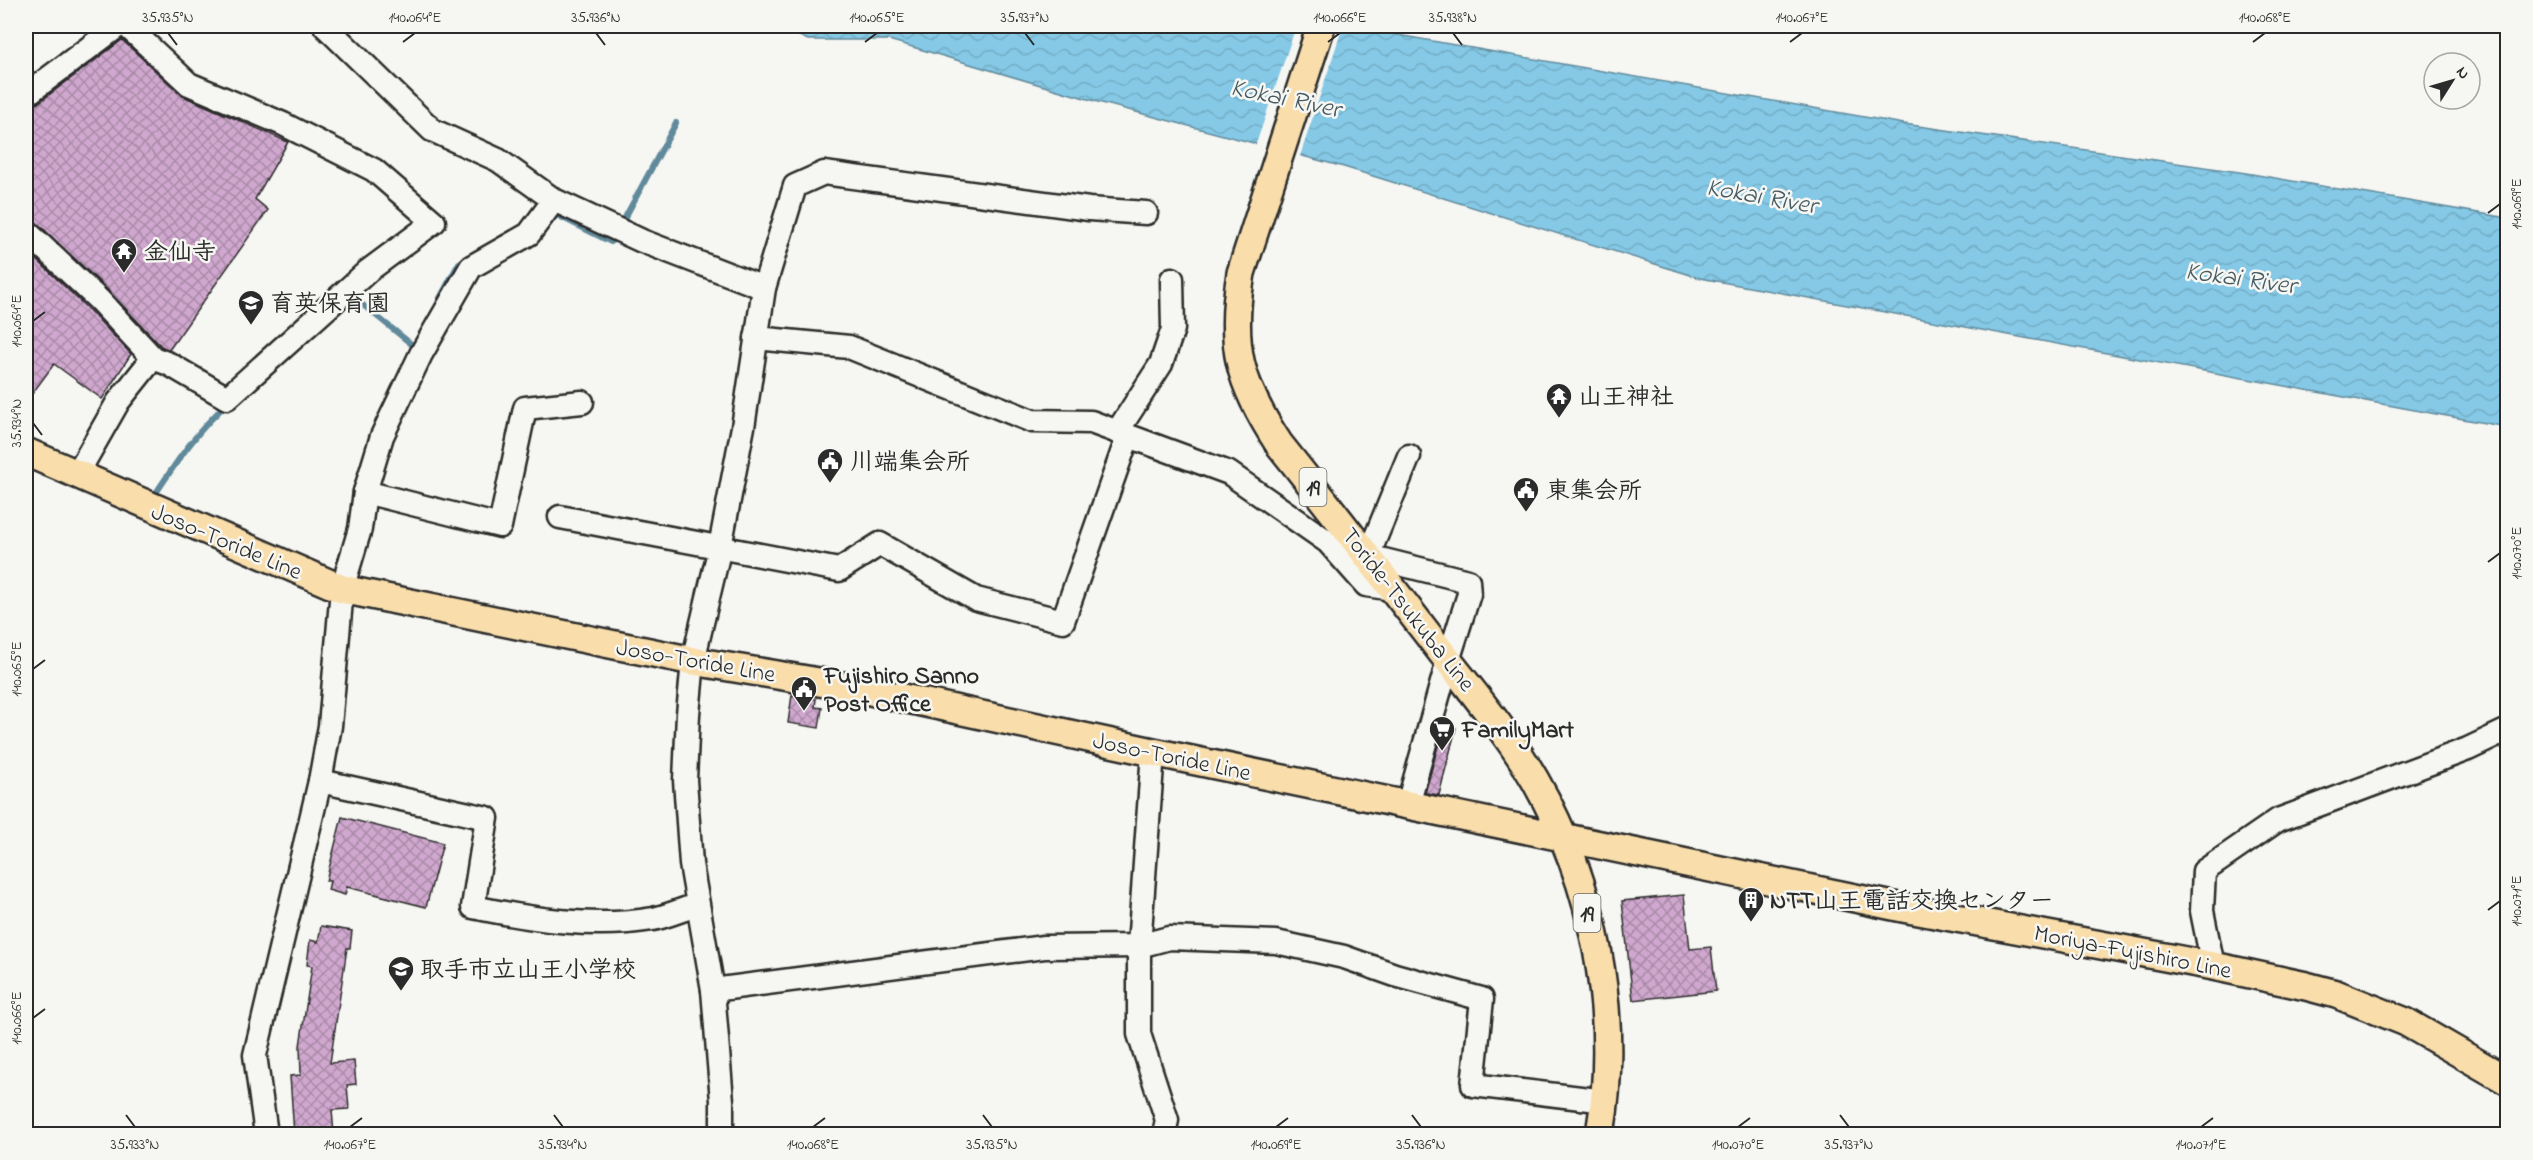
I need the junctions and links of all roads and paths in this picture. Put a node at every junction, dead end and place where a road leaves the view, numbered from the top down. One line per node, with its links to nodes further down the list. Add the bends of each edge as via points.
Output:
1 (118, 26): 5 (street)
2 (127, 26): 12 (street, via 189,84 283,124 374,170 434,222 368,271 227,398 169,363)
3 (325, 26): 6 (street, via 432,130 498,160)
4 (1321, 26): 21 (main road, Toride-Tsukuba Line / 19, via 1241,273 1236,305 1239,363 1247,389 1280,444)
5 (26, 95)
6 (554, 200): 10 (street, via 642,241); 18 (street, via 529,234 471,267 421,354 382,436)
7 (1146, 213): 10 (street, via 824,173 795,186)
8 (26, 231): 12 (street)
9 (1172, 279): 14 (street, via 1173,329 1161,364)
10 (764, 288): 11 (street)
11 (756, 338): 14 (street, via 849,347 1032,421 1090,422); 20 (street)
12 (153, 358): 17 (street, via 118,402)
13 (582, 402): 18 (street, via 525,408 500,526)
14 (1123, 434): 20 (street, via 1063,621 976,599 880,544 839,570); 22 (street, via 1229,473 1328,542 1366,585)
15 (26, 452): 17 (main road, Joso-Toride Line)
16 (1409, 456): 21 (street)
17 (77, 474): 23 (main road, Joso-Toride Line)
18 (365, 492): 23 (street, via 360,529)
19 (560, 517): 20 (street)
20 (720, 547): 25 (street)
21 (1368, 556): 22 (main road, Toride-Tsukuba Line / 19); 24 (street, via 1468,581 1469,594)
22 (1393, 589): 24 (main road, Toride-Tsukuba Line / 19)
23 (342, 590): 25 (main road, Joso-Toride Line); 28 (street, via 330,726)
24 (1448, 661): 29 (street); 30 (main road, Toride-Tsukuba Line / 19, via 1523,761)
25 (693, 662): 27 (main road, Joso-Toride Line, via 861,689); 31 (street, via 686,780)
26 (2508, 730): 33 (street, via 2468,749 2278,820 2204,871 2202,911)
27 (1153, 752): 29 (main road, Joso-Toride Line); 32 (street)
28 (320, 781): 31 (street, via 487,818 473,908 531,919 602,923 654,919); 37 (street, via 255,1055)
29 (1408, 804): 30 (main road, Joso-Toride Line)
30 (1564, 838): 33 (main road, Moriya-Fujishiro Line, via 1903,908); 36 (main road, Toride-Tsukuba Line / 19, via 1588,914 1604,991)
31 (697, 905): 34 (street)
32 (1139, 946): 34 (street, via 1044,947); 36 (street, via 1169,938 1276,942 1344,957 1482,999 1473,1085); 39 (street, via 1140,1034 1167,1120)
33 (2213, 966): 35 (main road, Moriya-Fujishiro Line, via 2316,988 2371,1007 2406,1022)
34 (713, 990): 38 (street)
35 (2508, 1081)
36 (1606, 1101): 40 (main road, Toride-Tsukuba Line / 19)
37 (266, 1134)
38 (722, 1134)
39 (1164, 1134)
40 (1600, 1134)

